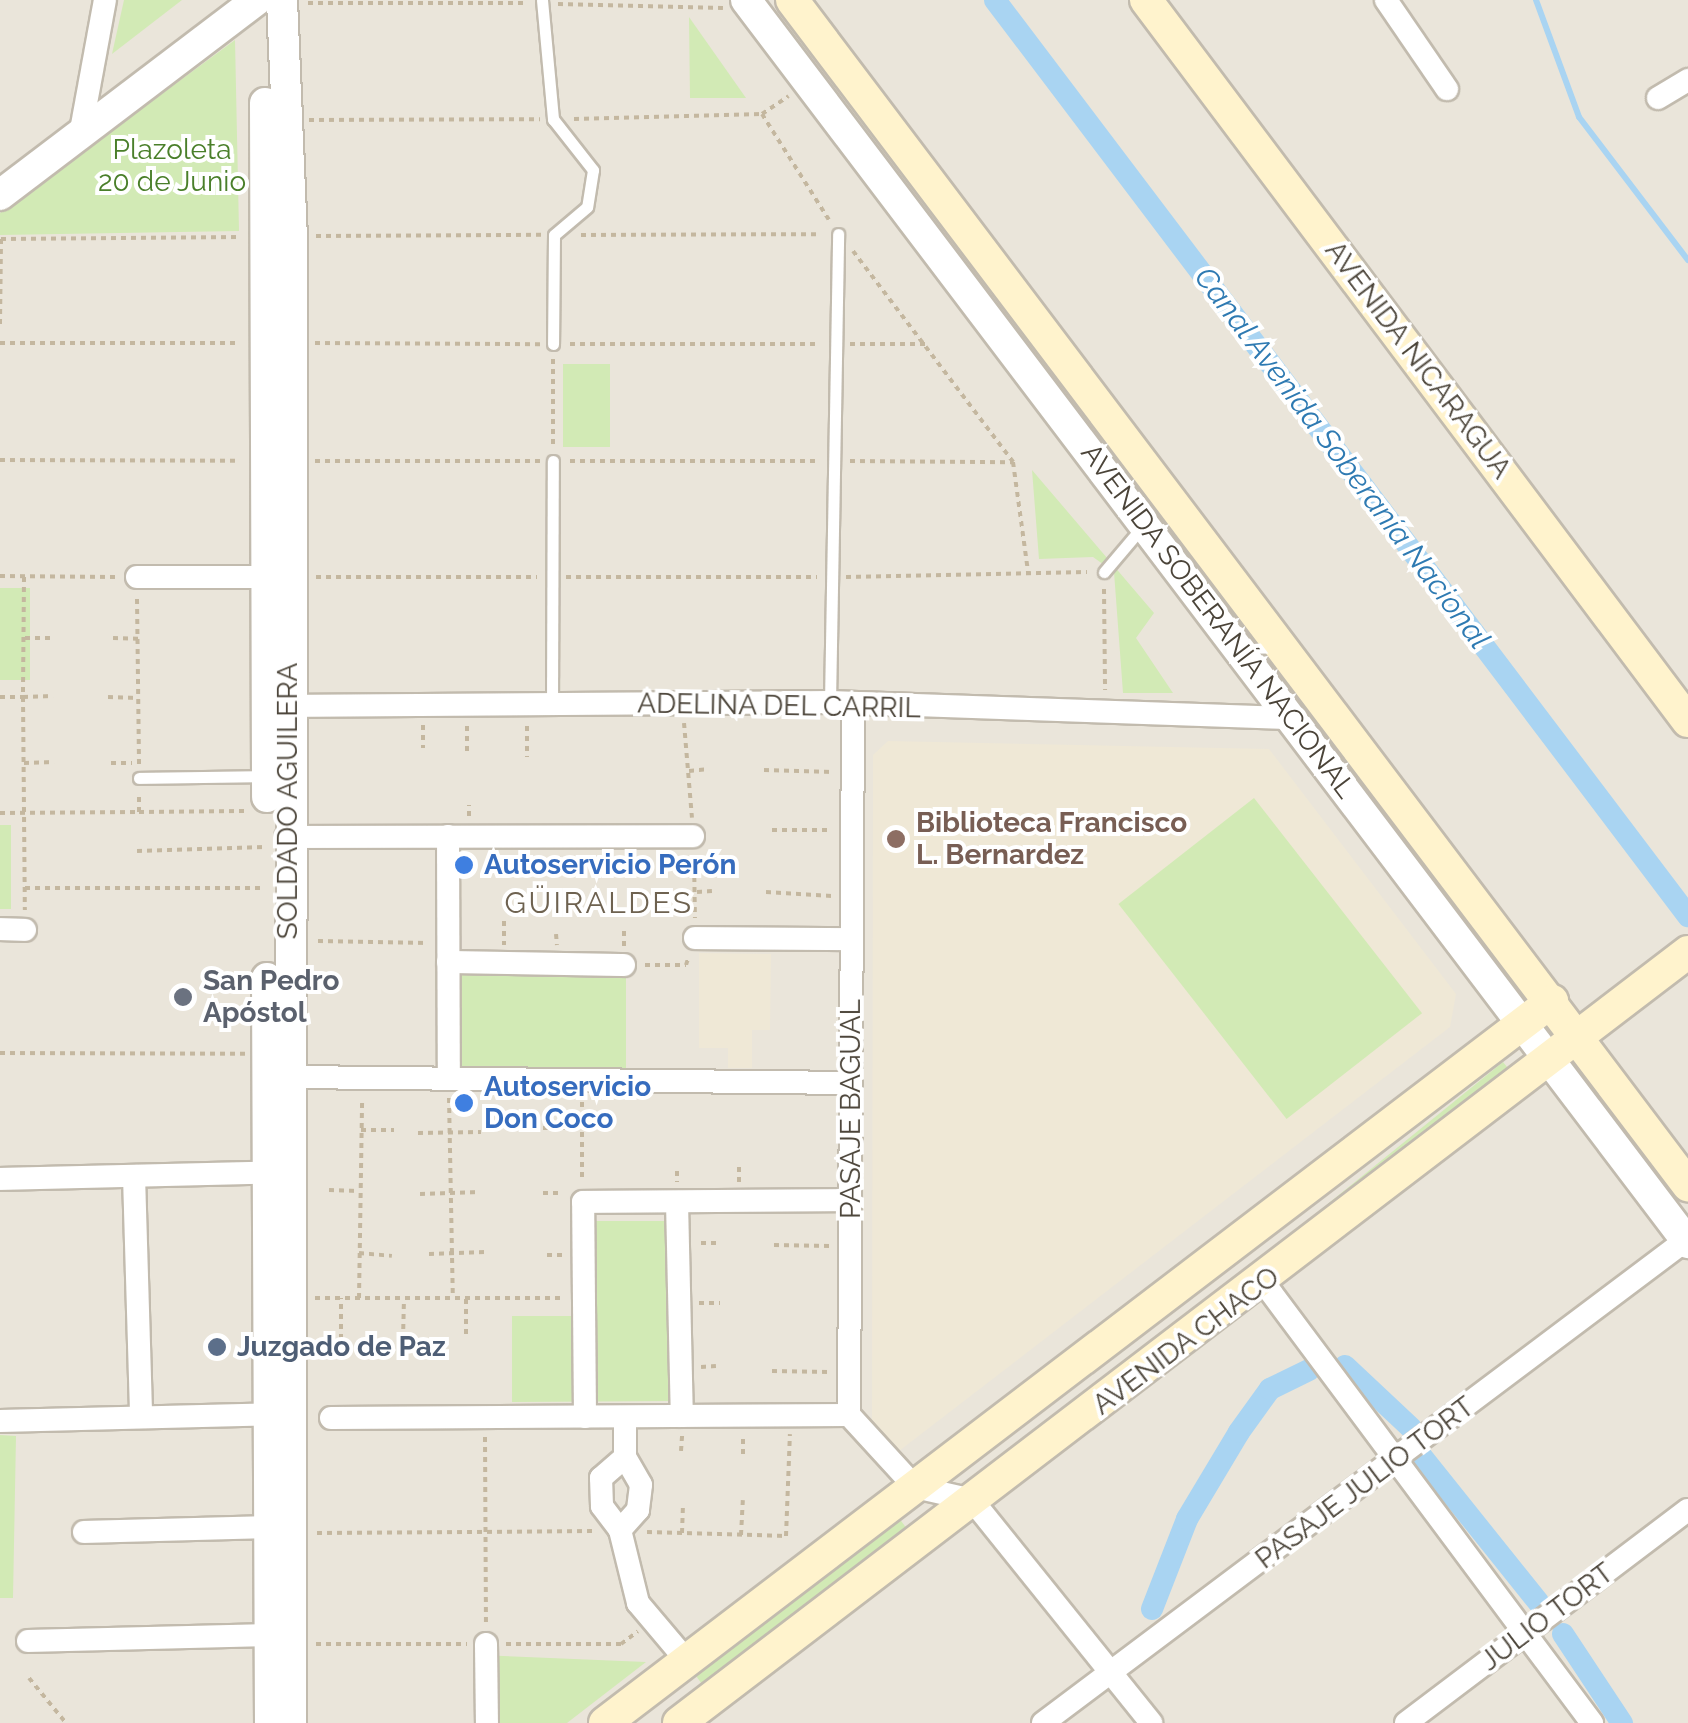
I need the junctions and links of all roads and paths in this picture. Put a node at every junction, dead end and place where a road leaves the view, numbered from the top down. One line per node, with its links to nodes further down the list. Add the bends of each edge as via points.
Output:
1 (105, 0): 12 (street)
2 (792, 0): 90 (main road, AVENIDA SOBERANÍA NACIONAL)
3 (1146, 0): 53 (main road, AVENIDA NICARAGUA)
4 (1386, 0): 9 (street)
5 (273, 1): 6 (path); 12 (street); 16 (street, SOLDADO AGUILERA)
6 (542, 2): 7 (path); 15 (lane, via 554,119 593,170 586,208)
7 (750, 4): 28 (street, AVENIDA SOBERANÍA NACIONAL)
8 (1688, 80): 10 (street)
9 (1447, 89)
10 (1658, 98)
11 (762, 114): 14 (path)
12 (80, 136): 13 (street)
13 (0, 196)
14 (838, 234): 15 (path); 21 (lane); 22 (path)
15 (554, 235): 16 (path); 20 (lane)
16 (278, 236): 17 (path, via 1,239); 18 (street, SOLDADO AGUILERA)
17 (0, 324)
18 (279, 343): 19 (path); 20 (path); 24 (street, SOLDADO AGUILERA)
19 (0, 344)
20 (553, 344): 21 (path); 25 (path)
21 (836, 344): 22 (path); 26 (lane)
22 (929, 344): 27 (path)
23 (0, 460): 24 (path)
24 (279, 461): 25 (path); 34 (street, SOLDADO AGUILERA)
25 (553, 461): 26 (path); 35 (lane)
26 (834, 462): 27 (path); 36 (lane)
27 (1013, 462): 30 (path)
28 (1144, 524): 29 (lane); 52 (street, AVENIDA SOBERANÍA NACIONAL)
29 (1104, 572): 30 (path); 51 (path)
30 (1028, 573): 36 (path)
31 (0, 576): 32 (path)
32 (24, 576): 33 (path); 37 (path)
33 (137, 577): 34 (street); 40 (path)
34 (278, 577): 35 (path); 50 (street, SOLDADO AGUILERA)
35 (552, 577): 36 (path); 47 (lane)
36 (832, 578): 48 (lane)
37 (24, 638): 38 (path); 43 (path)
38 (55, 638)
39 (112, 638): 40 (path)
40 (138, 638): 45 (path)
41 (53, 696): 43 (path)
42 (0, 697): 43 (path)
43 (23, 697): 59 (path)
44 (108, 698): 45 (path)
45 (138, 698): 58 (path)
46 (526, 704): 47 (street, ADELINA DEL CARRIL); 49 (street, ADELINA DEL CARRIL); 55 (path)
47 (552, 704): 48 (street, ADELINA DEL CARRIL)
48 (842, 704): 51 (street, ADELINA DEL CARRIL); 63 (street, PASAJE BAGUAL)
49 (466, 705): 50 (street, ADELINA DEL CARRIL); 54 (path)
50 (278, 706): 64 (street, SOLDADO AGUILERA); 74 (street, SOLDADO AGUILERA)
51 (1105, 714): 52 (street, ADELINA DEL CARRIL)
52 (1292, 718): 91 (street, AVENIDA SOBERANÍA NACIONAL)
53 (1688, 720)
54 (467, 756)
55 (527, 757)
56 (54, 762): 59 (path)
57 (112, 763): 58 (path)
58 (139, 763): 65 (path)
59 (24, 764): 67 (path)
60 (709, 769): 61 (path)
61 (689, 770)
62 (764, 770): 63 (path)
63 (852, 772): 71 (street, PASAJE BAGUAL)
64 (267, 776): 65 (lane); 66 (street, SOLDADO AGUILERA)
65 (139, 778): 68 (path)
66 (267, 810): 68 (path); 74 (street, SOLDADO AGUILERA)
67 (24, 812): 68 (path); 69 (path); 76 (path)
68 (139, 812)
69 (0, 813)
70 (772, 830): 71 (path)
71 (852, 830): 81 (street, PASAJE BAGUAL)
72 (448, 836): 73 (street); 74 (street); 88 (street)
73 (693, 836)
74 (277, 842): 75 (path); 77 (street, SOLDADO AGUILERA); 82 (street, SOLDADO AGUILERA)
75 (137, 851)
76 (25, 888): 77 (path); 84 (path)
77 (267, 888): 82 (street, SOLDADO AGUILERA)
78 (695, 892): 79 (path)
79 (712, 892)
80 (766, 892): 81 (path)
81 (852, 898): 86 (street, PASAJE BAGUAL)
82 (280, 928): 88 (path); 94 (street, SOLDADO AGUILERA); 98 (street, SOLDADO AGUILERA)
83 (0, 929): 84 (street)
84 (25, 930)
85 (695, 938): 86 (street); 89 (path, via 686,965)
86 (852, 939): 100 (street, PASAJE BAGUAL)
87 (1688, 952): 92 (main road, AVENIDA CHACO)
88 (448, 953): 89 (street); 96 (street)
89 (624, 965)
90 (1552, 1002): 91 (main road, AVENIDA CHACO); 92 (main road, AVENIDA SOBERANÍA NACIONAL)
91 (1524, 1024): 95 (street, AVENIDA SOBERANÍA NACIONAL); 153 (main road, AVENIDA CHACO)
92 (1577, 1040): 95 (main road, AVENIDA CHACO); 111 (main road, AVENIDA SOBERANÍA NACIONAL)
93 (0, 1053): 94 (path)
94 (268, 1054): 108 (street, SOLDADO AGUILERA)
95 (1548, 1066): 120 (street, AVENIDA SOBERANÍA NACIONAL); 128 (main road, AVENIDA CHACO)
96 (449, 1075): 97 (street); 99 (street); 106 (path)
97 (362, 1076): 98 (street); 103 (path)
98 (290, 1077): 108 (street, SOLDADO AGUILERA)
99 (582, 1077): 100 (street); 102 (path)
100 (851, 1084): 117 (street, PASAJE BAGUAL)
101 (543, 1128): 102 (path)
102 (582, 1128): 118 (path)
103 (361, 1130): 104 (path); 113 (path)
104 (394, 1130)
105 (481, 1132): 106 (path)
106 (450, 1133): 107 (path); 115 (path)
107 (418, 1134)
108 (278, 1172): 109 (street); 129 (street, SOLDADO AGUILERA); 141 (street, SOLDADO AGUILERA)
109 (134, 1176): 110 (street); 146 (street)
110 (0, 1178)
111 (1688, 1185)
112 (329, 1190): 113 (path)
113 (359, 1191): 124 (path)
114 (480, 1192): 115 (path)
115 (451, 1193): 116 (path); 125 (path)
116 (420, 1194)
117 (850, 1200): 119 (street); 122 (street, PASAJE BAGUAL)
118 (582, 1202): 119 (street); 135 (street)
119 (677, 1202): 144 (street)
120 (1687, 1242): 151 (street, PASAJE JULIO TORT)
121 (774, 1245): 122 (path)
122 (850, 1246): 140 (street, PASAJE BAGUAL)
123 (485, 1252): 125 (path)
124 (360, 1253): 127 (path); 131 (path)
125 (452, 1253): 126 (path); 133 (path)
126 (430, 1254)
127 (392, 1256)
128 (1264, 1283): 151 (street); 155 (main road, AVENIDA CHACO)
129 (290, 1298): 130 (path); 141 (street, SOLDADO AGUILERA)
130 (342, 1298): 131 (path); 137 (path)
131 (358, 1298): 132 (path)
132 (404, 1298): 133 (path); 138 (path)
133 (453, 1298): 134 (path)
134 (466, 1298): 135 (path); 136 (path)
135 (583, 1298): 147 (street)
136 (466, 1334)
137 (341, 1338)
138 (403, 1339)
139 (772, 1371): 140 (path)
140 (849, 1372): 142 (street, PASAJE BAGUAL)
141 (280, 1414): 146 (street); 158 (street, SOLDADO AGUILERA)
142 (849, 1415): 145 (street); 153 (street)
143 (625, 1416): 144 (street); 147 (street); 152 (street)
144 (682, 1416): 145 (street)
145 (790, 1416): 163 (path, via 786,1536)
146 (141, 1417): 150 (street)
147 (585, 1417): 149 (street)
148 (332, 1418): 149 (street)
149 (485, 1418): 161 (path)
150 (0, 1421)
151 (1401, 1456): 165 (street); 169 (street, PASAJE JULIO TORT)
152 (625, 1457): 159 (street, via 641,1484 638,1510); 159 (street, via 601,1478 602,1506)
153 (915, 1488): 155 (street); 168 (main road, AVENIDA CHACO)
154 (742, 1500): 163 (path)
155 (972, 1500): 169 (street); 172 (main road, AVENIDA CHACO)
156 (683, 1508): 162 (path)
157 (1688, 1510): 165 (street, JULIO TORT)
158 (281, 1530): 160 (street); 161 (path); 164 (street, SOLDADO AGUILERA); 175 (street, SOLDADO AGUILERA)
159 (620, 1530): 161 (path); 162 (path); 168 (street, via 638,1603)
160 (84, 1532)
161 (486, 1532): 167 (path)
162 (682, 1533): 163 (path)
163 (741, 1535)
164 (269, 1635): 166 (street); 174 (street, SOLDADO AGUILERA)
165 (1526, 1635): 180 (street, JULIO TORT); 181 (street)
166 (28, 1641)
167 (486, 1644): 176 (street)
168 (687, 1660): 171 (main road, AVENIDA CHACO)
169 (1108, 1668): 178 (street, PASAJE JULIO TORT); 179 (street)
170 (30, 1678): 173 (path)
171 (658, 1683): 172 (street); 177 (main road, AVENIDA CHACO)
172 (684, 1722)
173 (66, 1723)
174 (270, 1723)
175 (291, 1723)
176 (487, 1723)
177 (605, 1723)
178 (1043, 1723)
179 (1151, 1723)
180 (1406, 1723)
181 (1592, 1723)

